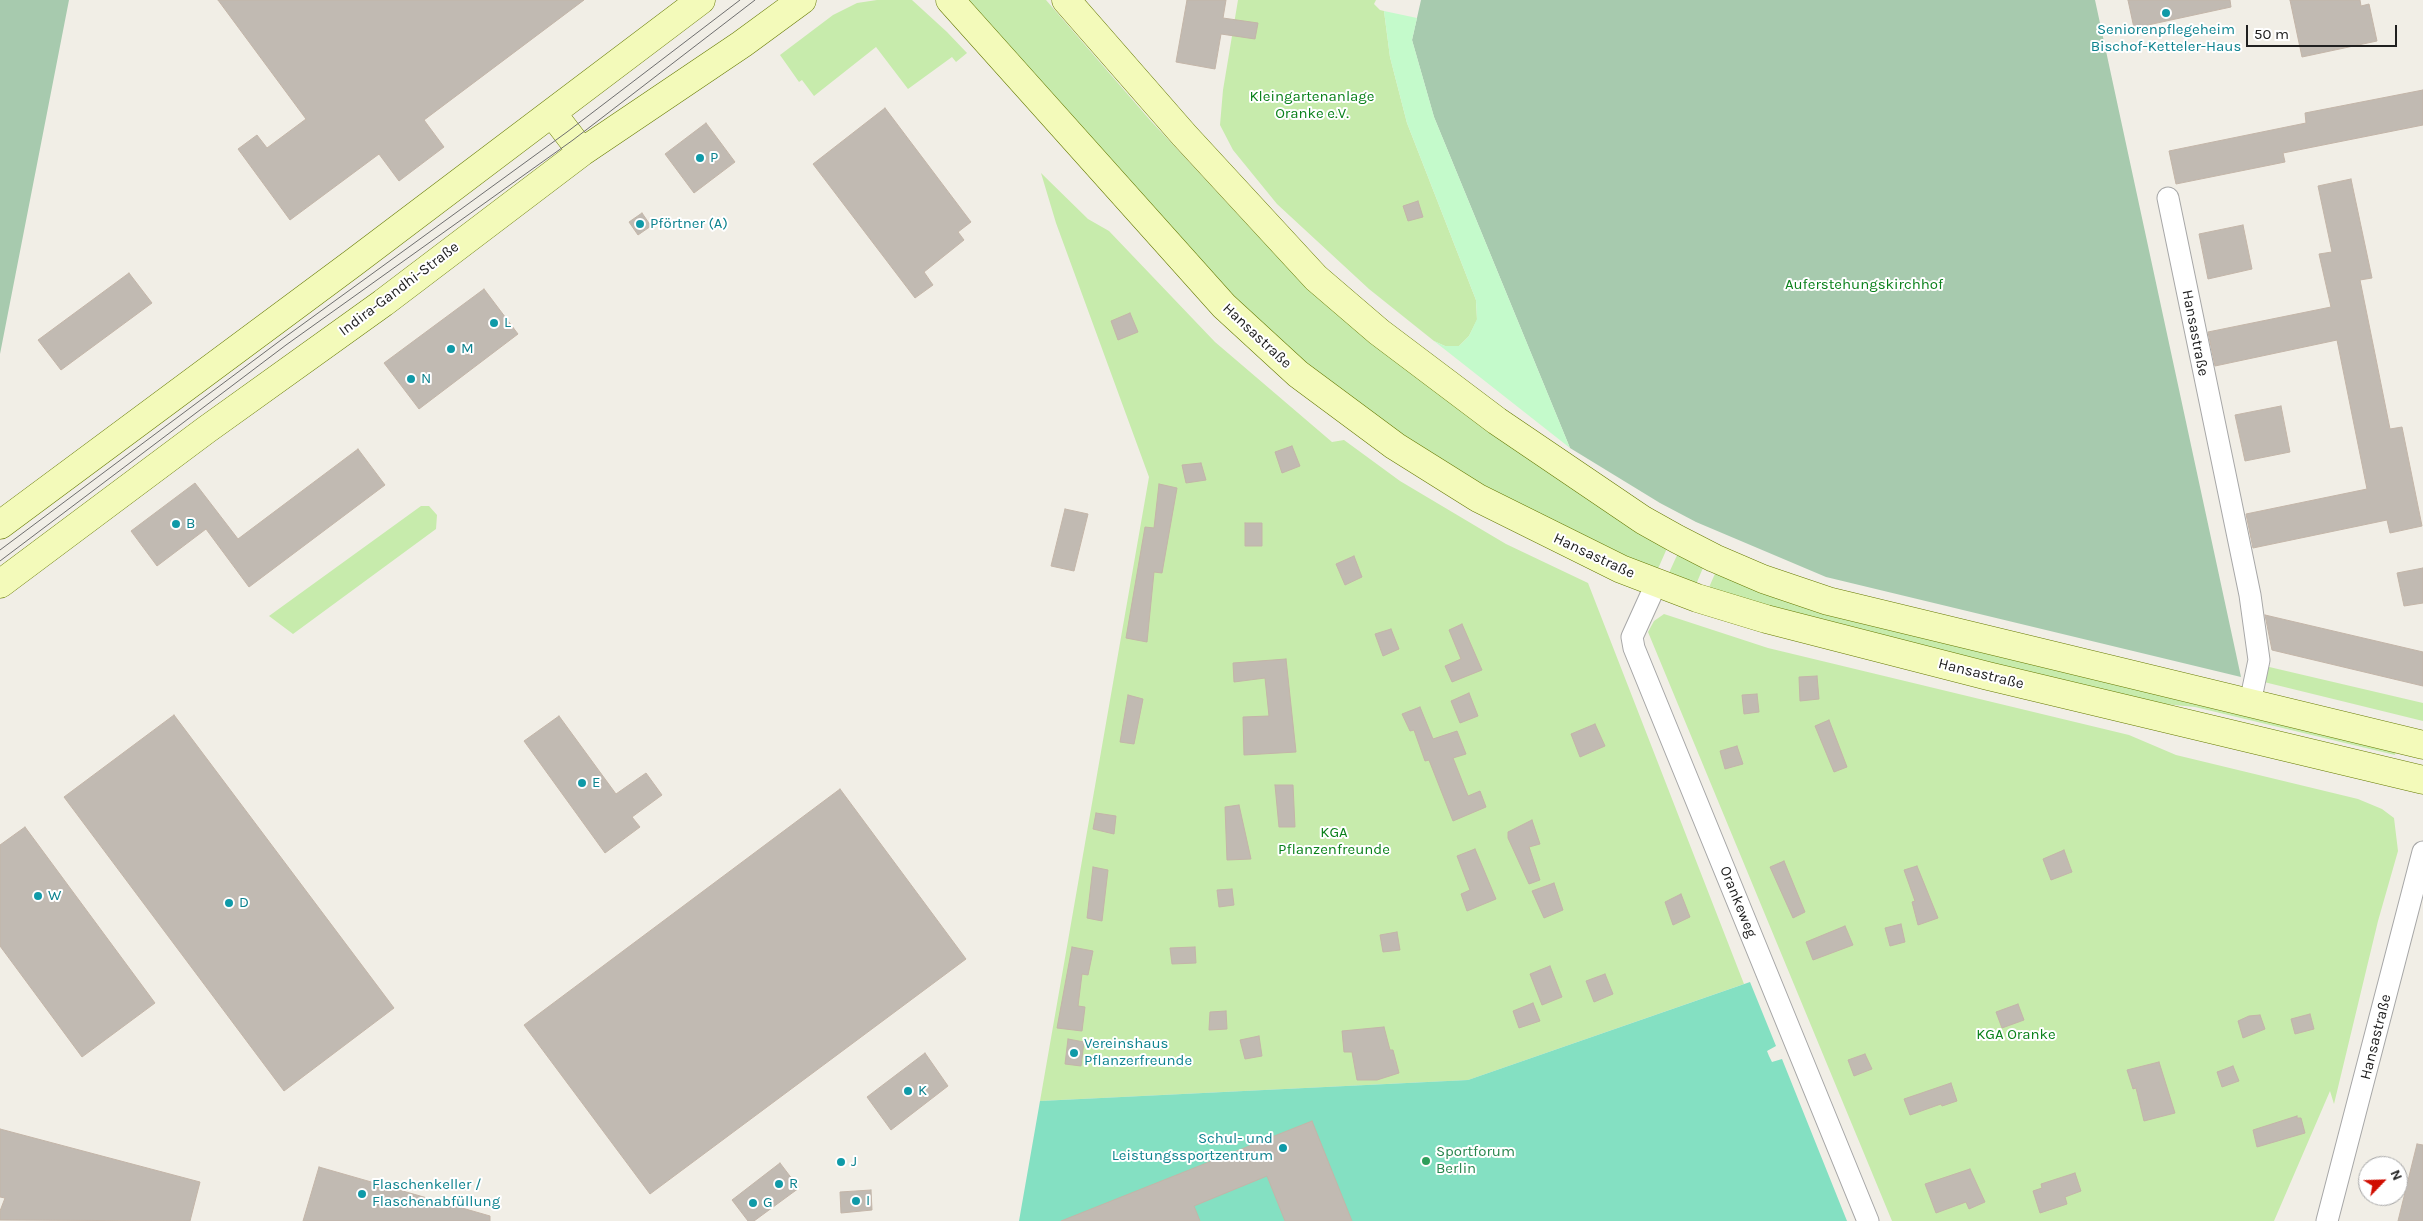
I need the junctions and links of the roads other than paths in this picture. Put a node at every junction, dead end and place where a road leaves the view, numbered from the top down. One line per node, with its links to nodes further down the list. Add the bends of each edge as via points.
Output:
1 (701, 0): 5 (main road)
2 (802, 0): 6 (main road, Indira-Gandhi-Straße)
3 (950, 0): 10 (main road, Hansastraße, via 1217,299 1298,374 1395,446 1478,498 1561,541)
4 (1066, 0): 11 (main road, via 1184,135 1316,278 1379,332 1497,421 1643,520 1714,558 1828,601)
5 (552, 113): 6 (main road); 8 (main road)
6 (582, 152): 9 (main road, Indira-Gandhi-Straße)
7 (2168, 198): 11 (street, Hansastraße, via 2250,594 2259,660)
8 (0, 525)
9 (0, 584)
10 (1656, 584): 13 (main road, Hansastraße, via 1795,626 1997,678); 15 (street, Orankeweg, via 1632,637 1634,648)
11 (2250, 703): 12 (main road)
12 (2423, 745)
13 (2423, 780)
14 (2423, 852): 16 (street, Hansastraße)
15 (1868, 1221)
16 (2327, 1221)

